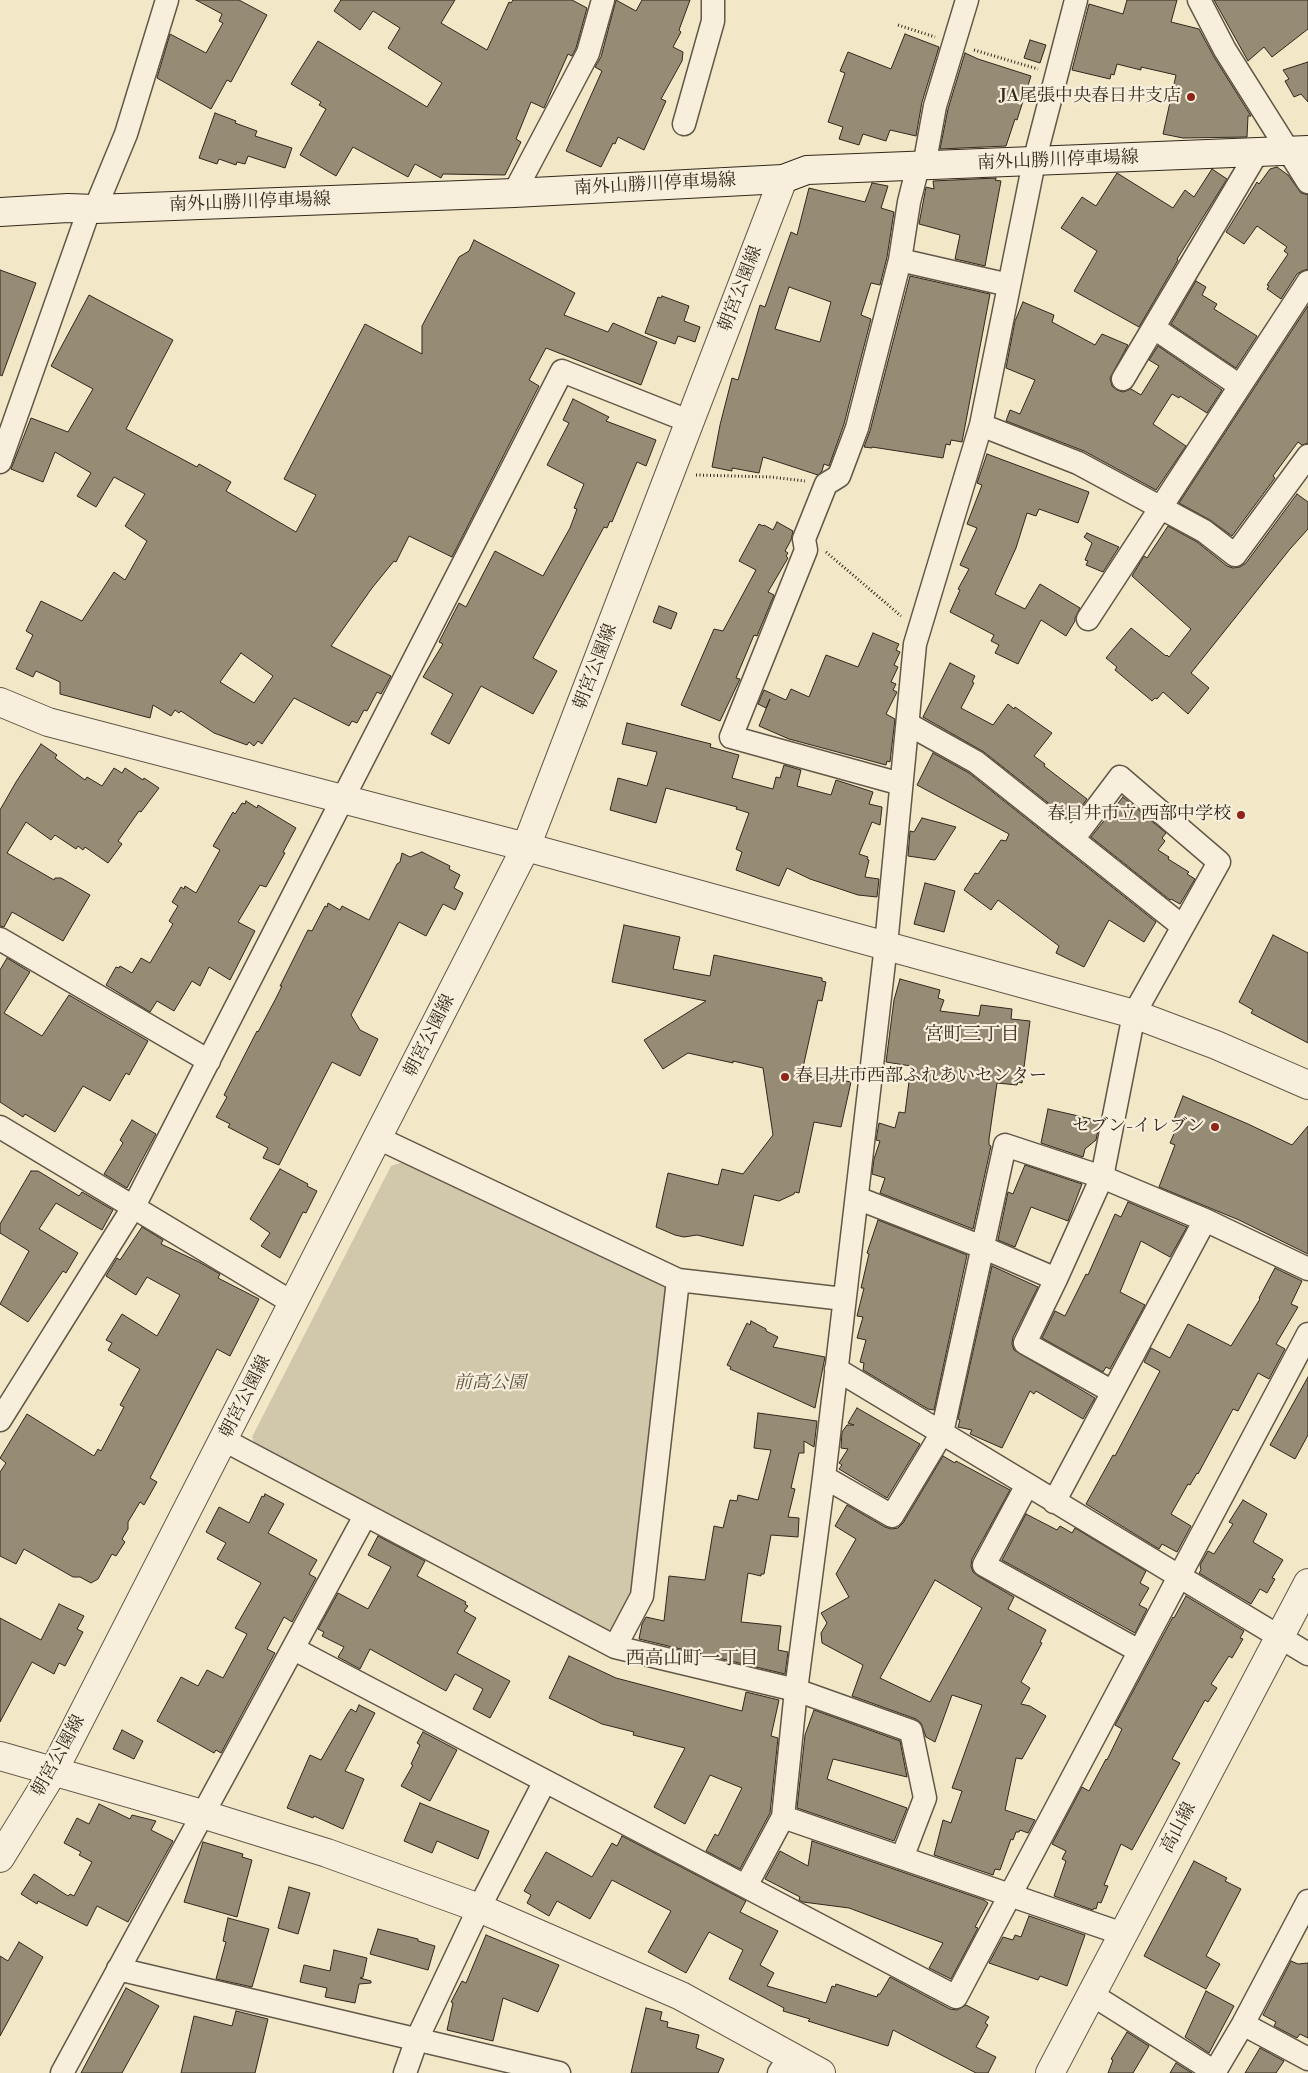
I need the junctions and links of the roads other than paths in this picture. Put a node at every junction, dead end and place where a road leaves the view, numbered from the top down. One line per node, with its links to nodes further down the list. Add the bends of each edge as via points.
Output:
1 (167, 0): 15 (street, via 126,134)
2 (603, 0): 14 (street, via 588,53)
3 (713, 0): 7 (street, via 713,21)
4 (967, 0): 11 (street, via 935,106)
5 (1076, 0): 10 (street)
6 (1199, 0): 8 (street, via 1226,50)
7 (684, 124)
8 (1299, 150): 9 (street, 南外山勝川停車場線); 13 (street)
9 (1257, 153): 10 (street, 南外山勝川停車場線); 20 (street)
10 (1034, 162): 11 (street, 南外山勝川停車場線); 19 (street)
11 (921, 166): 12 (street, 南外山勝川停車場線, via 807,170); 17 (street, via 909,202)
12 (783, 179): 14 (street, 南外山勝川停車場線); 23 (street, 朝宮公園線)
13 (1308, 182)
14 (514, 192): 15 (street, 南外山勝川停車場線)
15 (92, 209): 16 (street, 南外山勝川停車場線); 26 (street)
16 (0, 212)
17 (900, 260): 19 (street); 31 (street, via 856,428 840,476 826,484 804,539 806,550 731,737)
18 (1308, 282): 22 (street)
19 (1009, 285): 24 (street)
20 (1154, 328): 21 (street); 22 (street)
21 (1123, 379)
22 (1240, 386): 27 (street)
23 (691, 422): 32 (street, via 562,371); 34 (street, 朝宮公園線)
24 (981, 425): 27 (street, via 1078,463); 30 (street, via 915,644)
25 (1308, 456): 27 (street, via 1236,555 1204,531)
26 (0, 462)
27 (1161, 507): 28 (street)
28 (1088, 619)
29 (0, 702): 32 (street, via 48,722)
30 (908, 724): 31 (street); 33 (street, via 976,762)
31 (901, 784): 37 (street)
32 (342, 800): 34 (street); 39 (street)
33 (1074, 838): 35 (street); 35 (street, via 1120,777 1219,862)
34 (526, 847): 37 (street); 42 (street, 朝宮公園線)
35 (1182, 926): 38 (street)
36 (0, 939): 39 (street)
37 (886, 945): 38 (street); 44 (street)
38 (1134, 1014): 40 (street); 43 (street)
39 (209, 1061): 45 (street)
40 (1308, 1085)
41 (0, 1127): 45 (street)
42 (378, 1138): 50 (street); 52 (street, 朝宮公園線)
43 (1102, 1177): 46 (street); 47 (street, via 1005,1145); 49 (street)
44 (857, 1198): 47 (street); 51 (street)
45 (134, 1206): 52 (street); 56 (street)
46 (1205, 1220): 48 (street); 55 (street)
47 (982, 1247): 49 (street); 57 (street)
48 (1308, 1269)
49 (1056, 1279): 55 (street, via 1025,1343)
50 (678, 1280): 51 (street); 66 (street, via 642,1596)
51 (844, 1299): 54 (street)
52 (293, 1302): 58 (street, 朝宮公園線)
53 (1308, 1334): 63 (street)
54 (836, 1369): 57 (street); 59 (street)
55 (1113, 1392): 61 (street)
56 (0, 1420)
57 (942, 1433): 59 (street, via 892,1516); 60 (street)
58 (224, 1440): 62 (street); 72 (street, 朝宮公園線)
59 (824, 1477): 70 (street)
60 (1027, 1485): 61 (street); 68 (street, via 984,1565)
61 (1054, 1502): 63 (street)
62 (365, 1516): 66 (street); 67 (street)
63 (1178, 1577): 65 (street); 68 (street)
64 (1308, 1583): 65 (street, 高山線)
65 (1279, 1638): 69 (street); 82 (street, 高山線)
66 (615, 1647): 70 (street)
67 (294, 1649): 73 (street); 74 (street)
68 (1138, 1651): 79 (street)
69 (1308, 1654)
70 (796, 1690): 75 (street); 77 (street, via 911,1731 925,1798)
71 (0, 1756): 72 (street)
72 (52, 1772): 74 (street); 76 (street, 朝宮公園線)
73 (545, 1781): 78 (street); 81 (street)
74 (202, 1814): 81 (street, via 327,1853); 83 (street)
75 (783, 1817): 77 (street); 78 (street)
76 (0, 1858)
77 (902, 1858): 79 (street)
78 (746, 1886): 79 (street, via 956,1997)
79 (1010, 1896): 82 (street)
80 (1308, 1901): 85 (street)
81 (478, 1908): 86 (street); 88 (street, via 681,1996)
82 (1124, 1934): 84 (street, 高山線)
83 (118, 1969): 86 (street); 90 (street)
84 (1091, 1994): 89 (street); 94 (street, 高山線)
85 (1243, 2024): 87 (street); 89 (street)
86 (417, 2039): 91 (street); 92 (street)
87 (1308, 2060)
88 (784, 2064): 93 (street)
89 (1215, 2072)
90 (62, 2073)
91 (405, 2073)
92 (559, 2073)
93 (820, 2073)
94 (1050, 2073)

